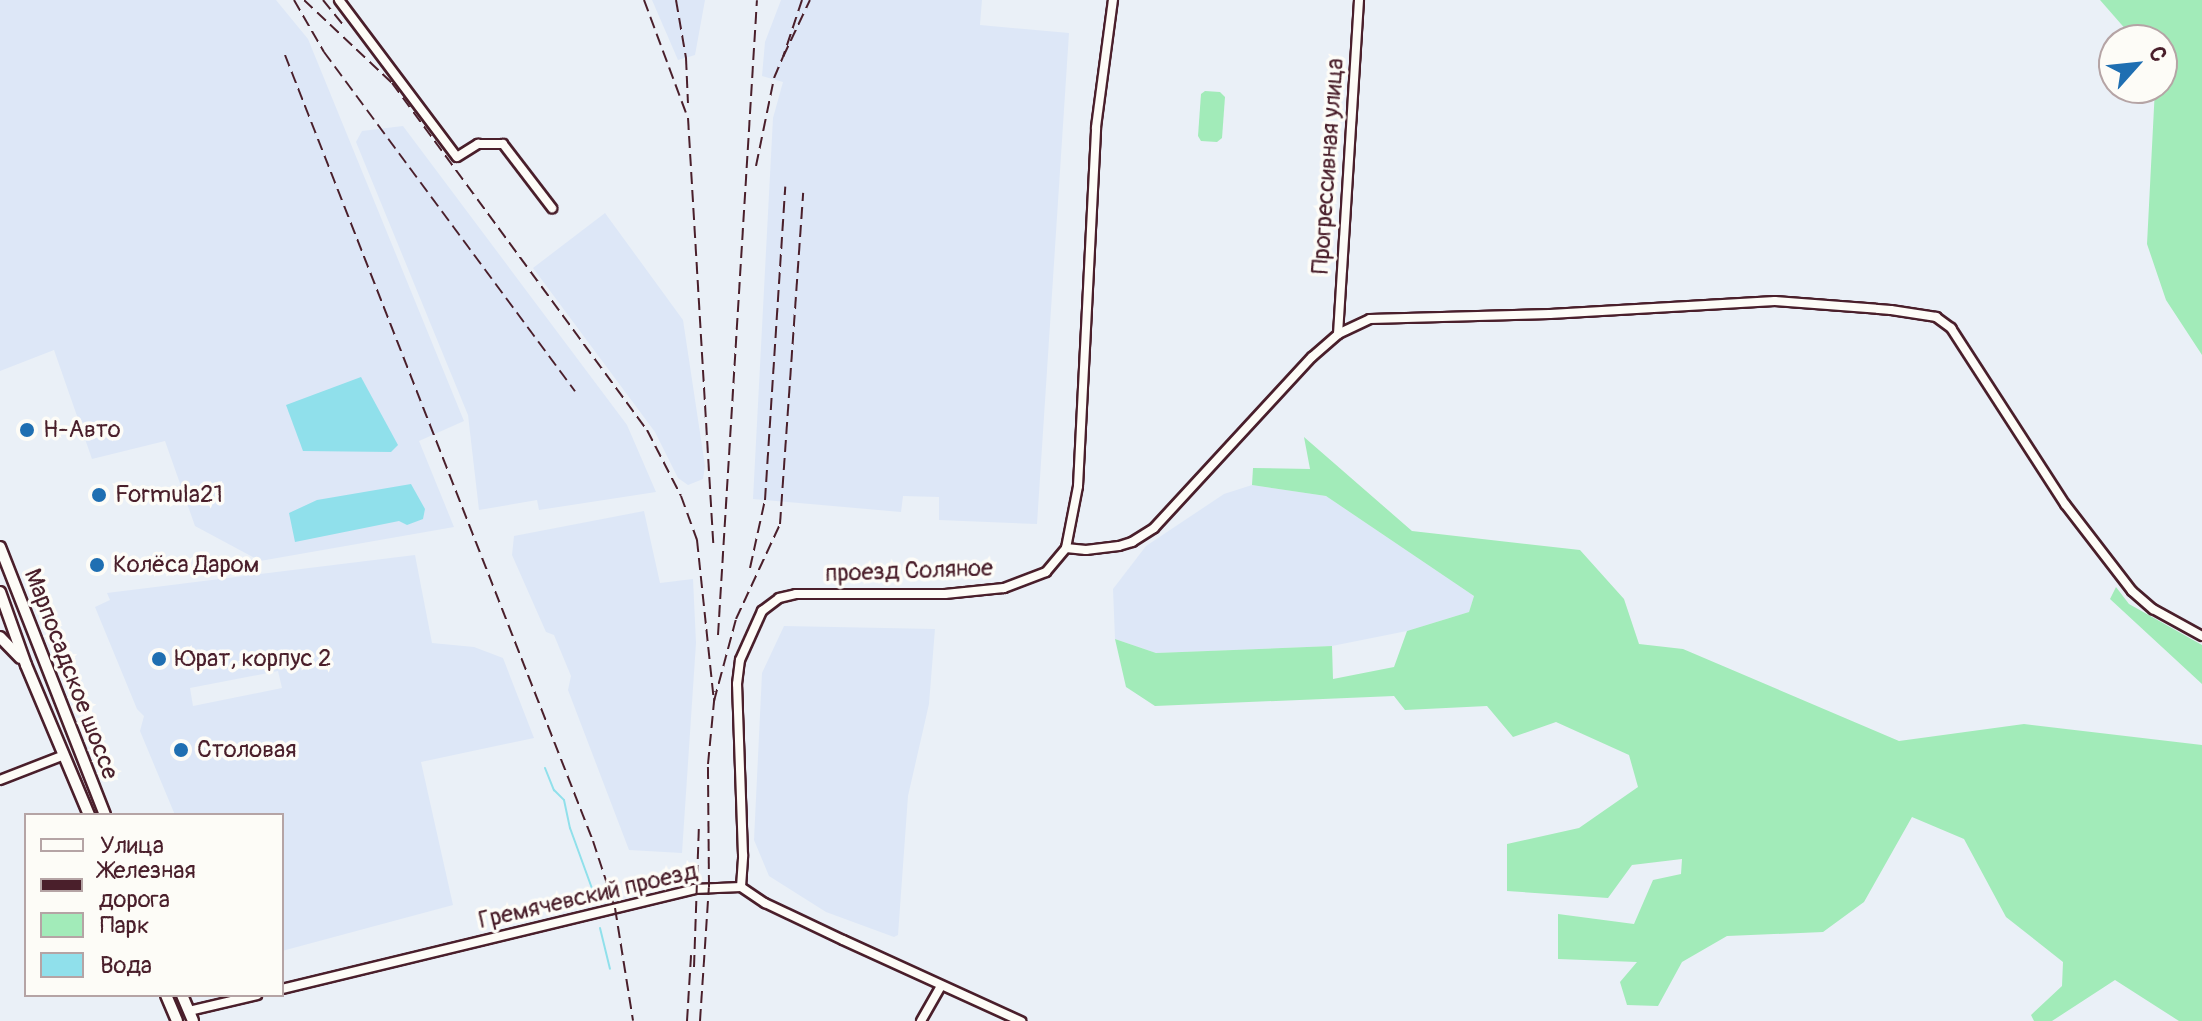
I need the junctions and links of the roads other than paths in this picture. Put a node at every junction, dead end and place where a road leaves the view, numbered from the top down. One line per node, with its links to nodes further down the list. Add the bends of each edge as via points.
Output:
1 (339, 0): 4 (street, via 457,157 478,144 503,144)
2 (1113, 0): 7 (street, via 1096,127 1078,486)
3 (1359, 0): 5 (street, Прогрессивная улица)
4 (552, 208)
5 (1338, 334): 7 (street, via 1154,528 1119,546); 10 (street, via 1382,317 1565,314 1713,302 1775,301 1936,317 1963,342 2065,504 2132,591)
6 (0, 547): 9 (main road, Марпосадское шоссе)
7 (1066, 548): 17 (street, проезд Соляное, via 1046,572 1004,588 796,594 779,598 762,611 740,660 737,684)
8 (1, 599): 9 (main road); 12 (main road, Марпосадское шоссе)
9 (20, 600): 16 (main road, Марпосадское шоссе)
10 (2202, 636)
11 (0, 637): 12 (main road)
12 (26, 665): 13 (main road, Марпосадское шоссе)
13 (64, 755): 14 (street); 15 (main road, Марпосадское шоссе)
14 (0, 780)
15 (88, 813)
16 (104, 813)
17 (741, 887): 18 (street); 19 (street, Гремячевский проезд, via 694,889)
18 (941, 986): 25 (street); 26 (street)
19 (284, 989)
20 (167, 997): 24 (main road)
21 (183, 997): 23 (main road)
22 (251, 997): 23 (street)
23 (191, 1016): 24 (main road)
24 (175, 1017)
25 (921, 1021)
26 (1021, 1021)

